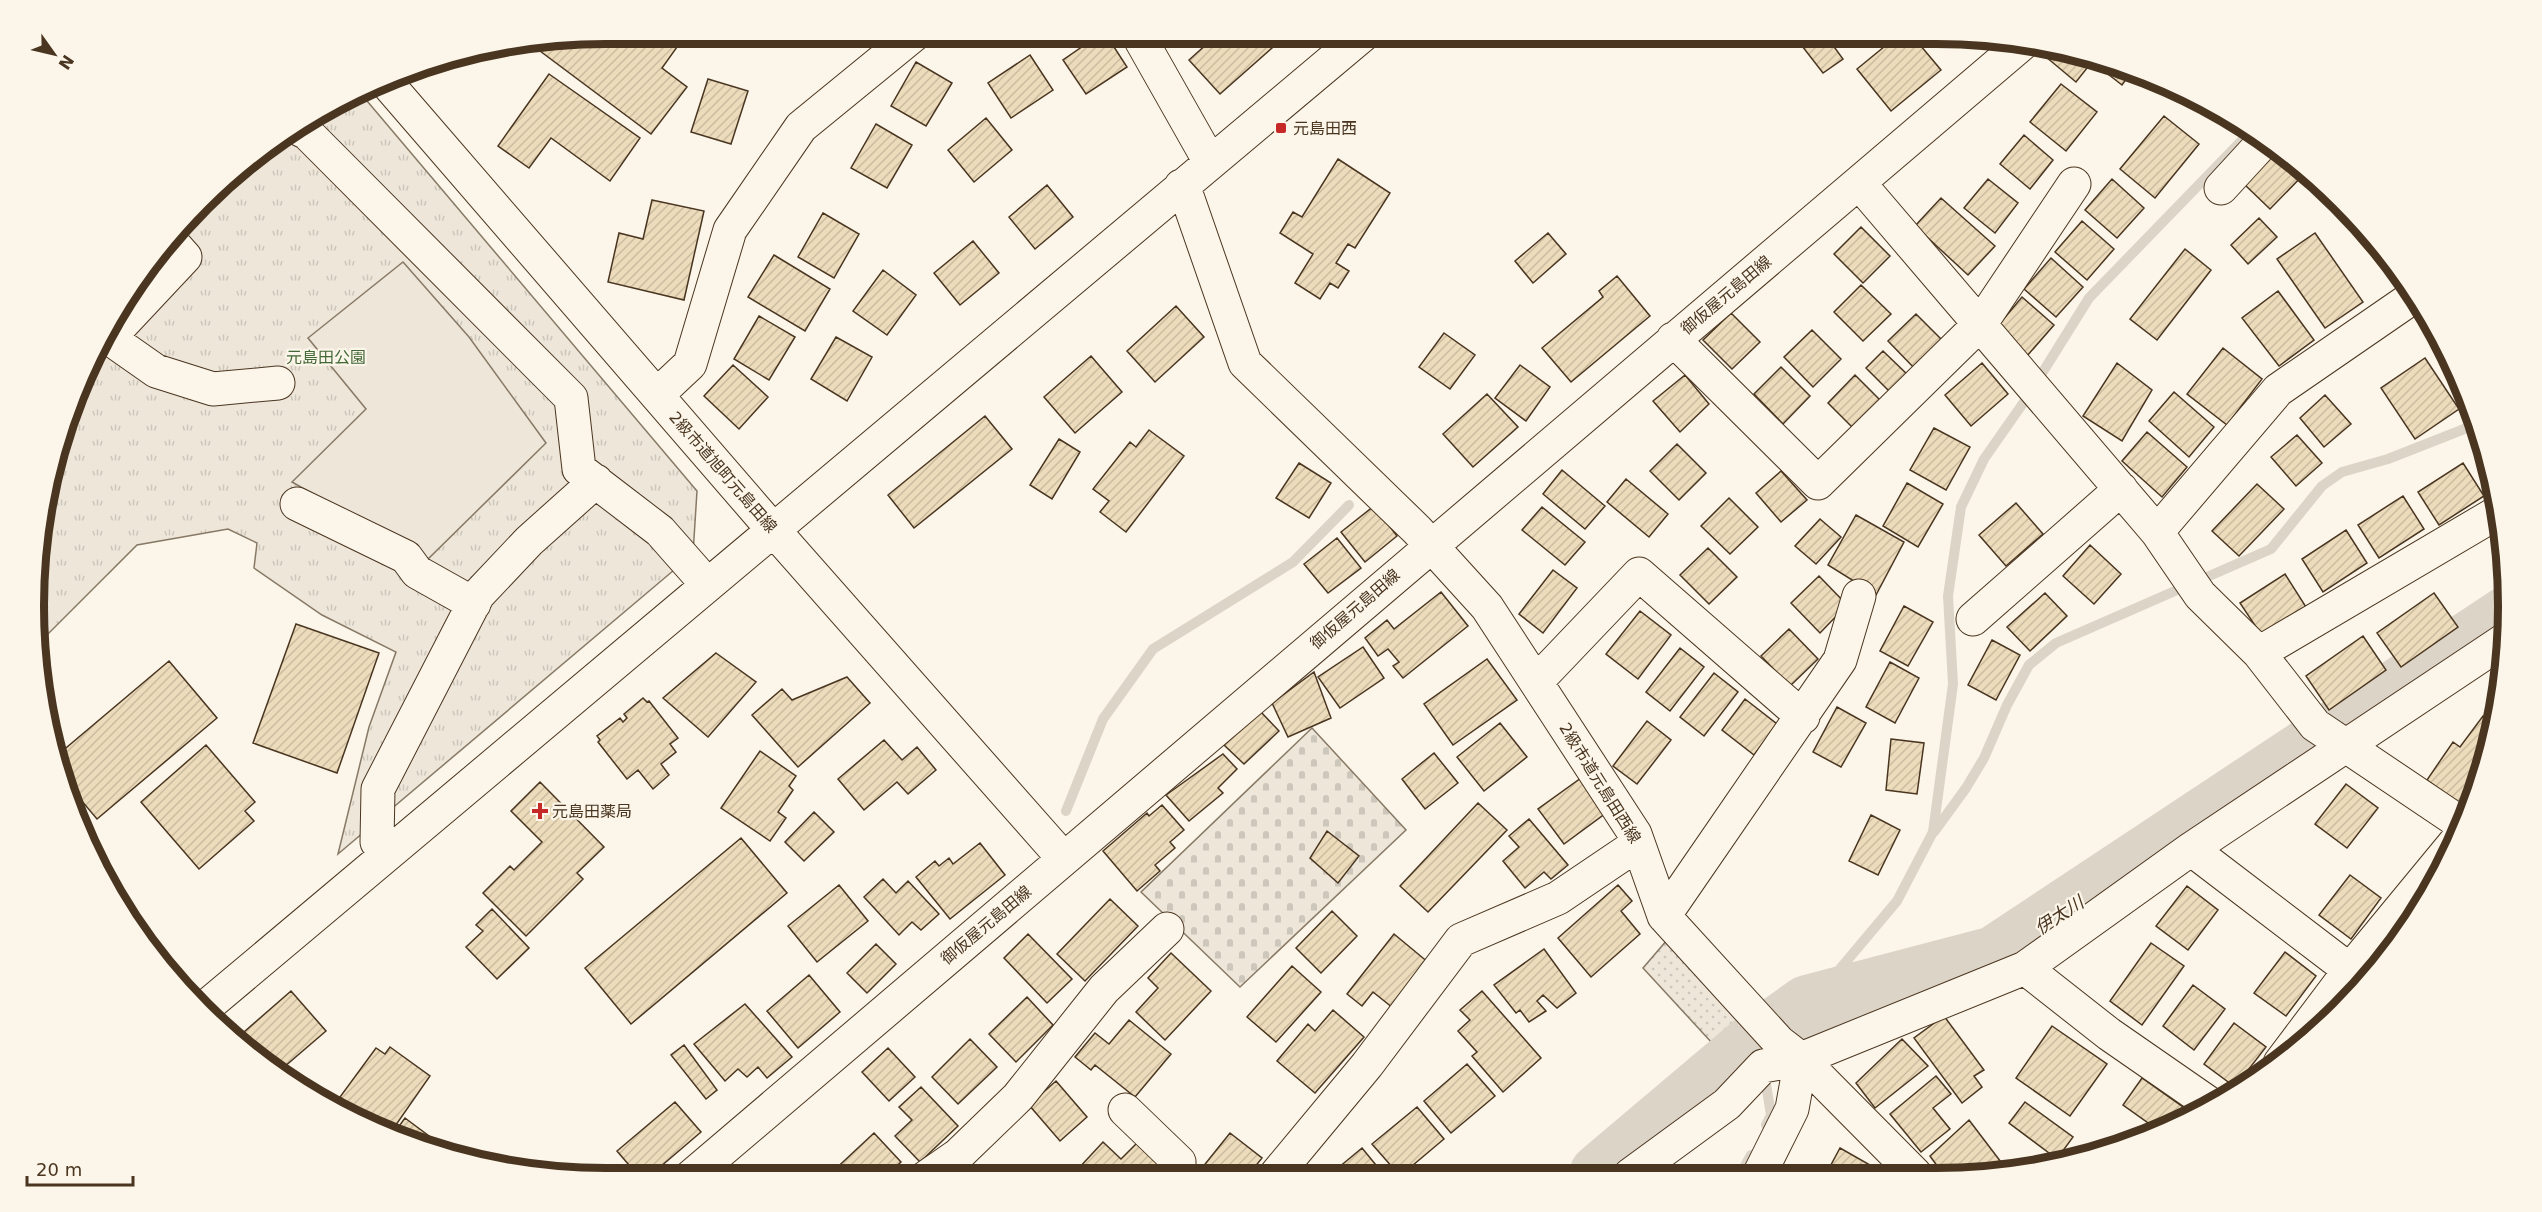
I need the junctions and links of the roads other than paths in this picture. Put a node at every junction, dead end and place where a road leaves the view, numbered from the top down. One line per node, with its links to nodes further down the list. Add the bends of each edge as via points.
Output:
1 (903, 44): 20 (street, via 801,127 730,230 690,364)
2 (1143, 44): 8 (street)
3 (1352, 44): 8 (street)
4 (2016, 49): 9 (street, 御仮屋元島田線)
5 (390, 87): 20 (street, 2級市道旭町元島田線)
6 (304, 131): 21 (street, via 571,398 579,469)
7 (2260, 146): 12 (street)
8 (1210, 162): 11 (street)
9 (1859, 183): 15 (street); 17 (street, 御仮屋元島田線)
10 (2074, 184): 15 (street)
11 (1181, 186): 25 (street); 27 (street, 2級市道元島田西線, via 1245,363)
12 (2221, 188)
13 (175, 245): 16 (street, via 185,257)
14 (2408, 300): 26 (street, via 2278,390)
15 (1981, 323): 17 (street, via 1818,483); 22 (street)
16 (116, 330)
17 (1673, 339): 27 (street, 御仮屋元島田線)
18 (111, 340): 19 (street, via 156,371 213,389)
19 (279, 383)
20 (657, 396): 25 (street, 2級市道旭町元島田線)
21 (596, 481): 28 (street, via 660,531); 30 (street, via 529,542)
22 (2121, 489): 26 (street); 31 (street)
23 (297, 504): 30 (street, via 406,557 417,572)
24 (2491, 516): 33 (street)
25 (772, 529): 41 (street, 2級市道旭町元島田線); 47 (street)
26 (2157, 532): 33 (street, via 2193,584)
27 (1431, 544): 34 (street, 2級市道元島田西線, via 1487,607); 41 (street, 御仮屋元島田線)
28 (697, 573)
29 (1859, 596): 35 (street, via 1840,660)
30 (474, 604): 38 (street, via 378,789)
31 (1974, 619)
32 (2497, 644): 36 (street)
33 (2259, 653): 36 (street)
34 (1536, 682): 35 (street, via 1638,574); 39 (street, 2級市道元島田西線)
35 (1803, 717): 43 (street)
36 (2333, 737): 37 (street); 40 (street)
37 (2456, 820)
38 (377, 842)
39 (1638, 844): 43 (street, 2級市道元島田西線); 55 (street, via 1558,898 1461,940 1367,1065)
40 (2191, 849): 45 (street); 46 (street)
41 (1064, 859): 52 (street, 御仮屋元島田線)
42 (2425, 883): 46 (street)
43 (1665, 916): 49 (street, 2級市道元島田西線, via 1779,1042)
44 (1167, 929): 53 (street, via 1104,989 1018,1097)
45 (2025, 968): 49 (street); 50 (street, via 2109,1034)
46 (2357, 976): 48 (street)
47 (209, 1005)
48 (2324, 1013)
49 (1801, 1059): 56 (street, via 1763,1066 1728,1104); 57 (street, via 1792,1109); 58 (street, 2級市道元島田西線)
50 (2204, 1100)
51 (1125, 1110): 54 (street, via 1179,1162)
52 (701, 1168)
53 (939, 1168)
54 (1179, 1168)
55 (1281, 1168)
56 (1640, 1168)
57 (1762, 1168)
58 (1909, 1168)

